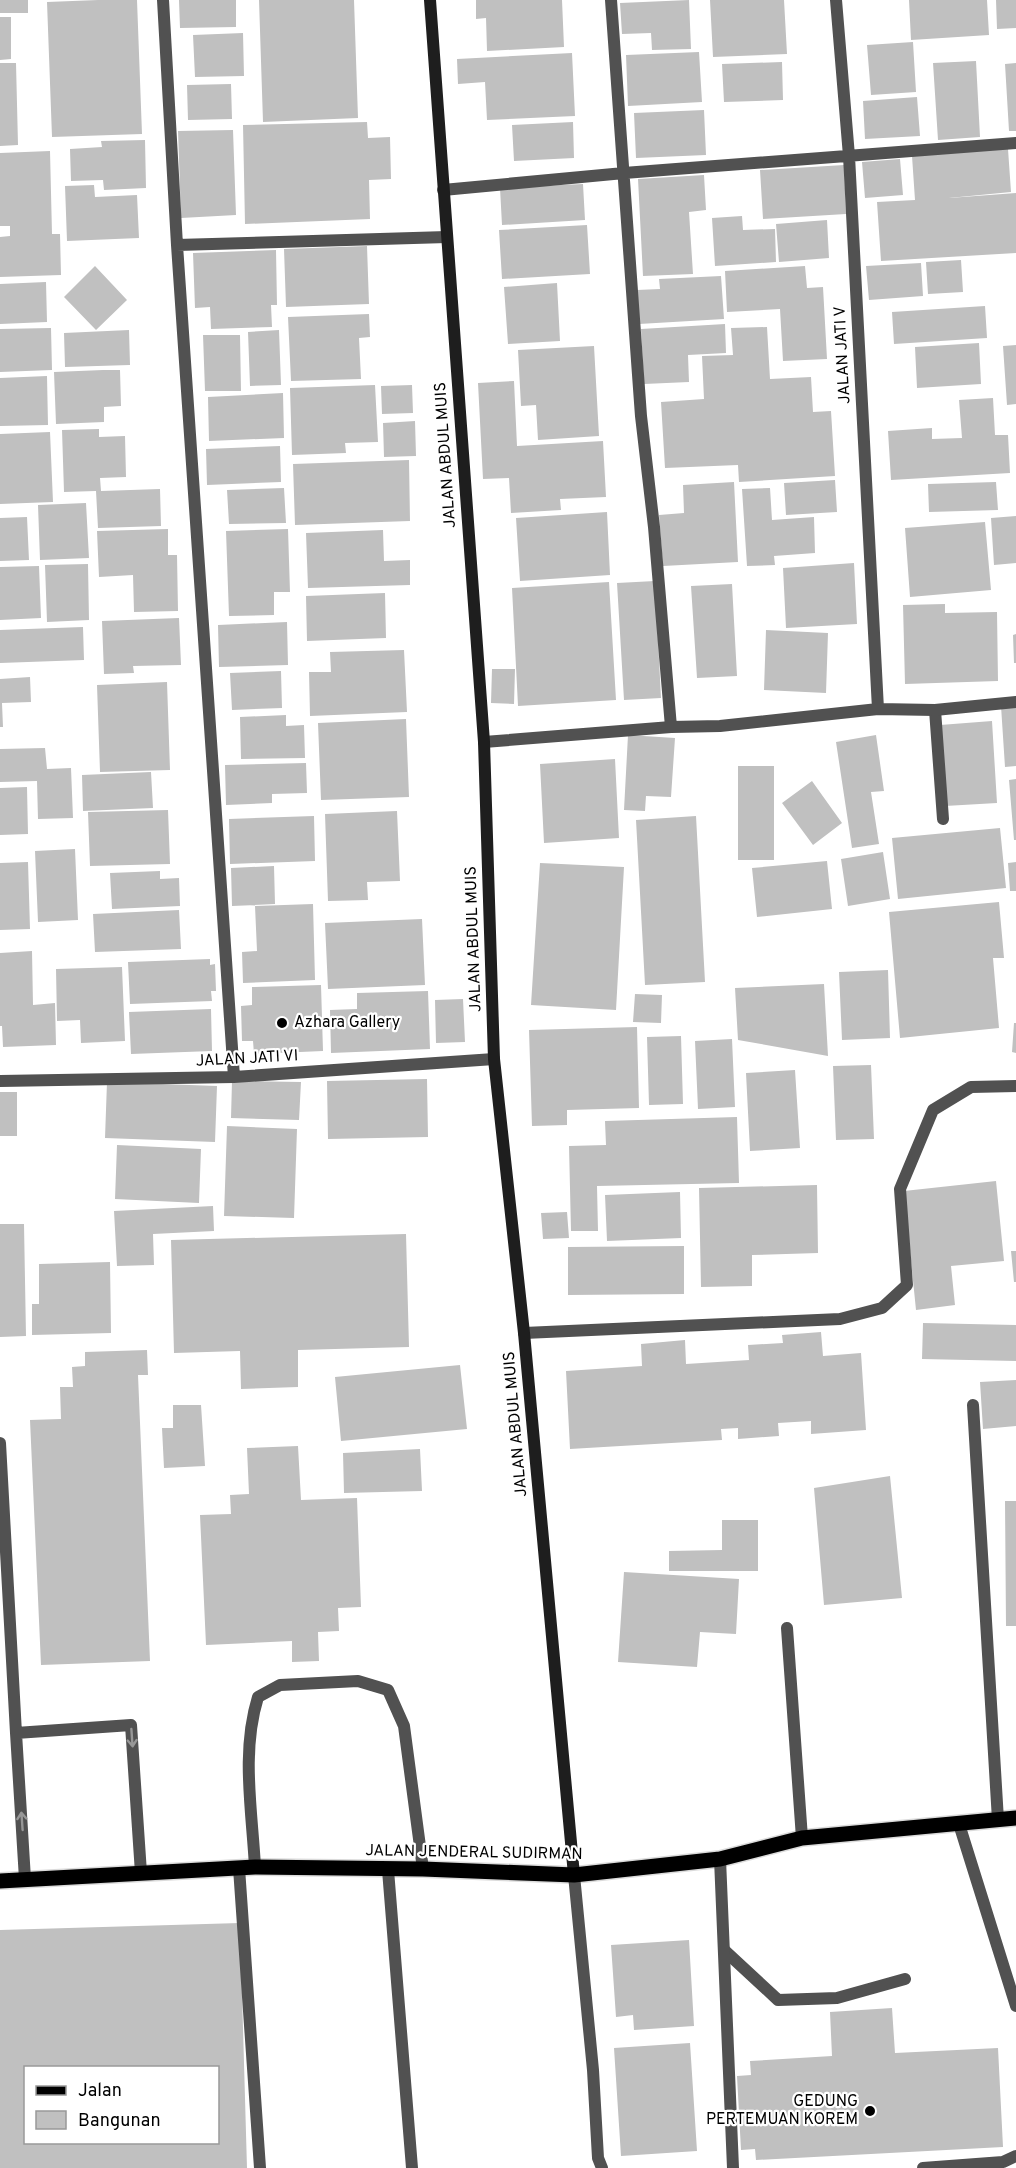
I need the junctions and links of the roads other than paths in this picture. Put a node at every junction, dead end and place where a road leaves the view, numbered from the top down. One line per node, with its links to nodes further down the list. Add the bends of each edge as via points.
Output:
1 (163, 0): 10 (street)
2 (430, 0): 8 (street, JALAN ABDUL MUIS)
3 (611, 0): 7 (street)
4 (836, 0): 6 (street, JALAN JATI V)
5 (1016, 143): 6 (street)
6 (849, 156): 7 (street); 12 (street, JALAN JATI V)
7 (624, 173): 8 (street); 14 (street, via 641,416)
8 (443, 190): 9 (street, JALAN ABDUL MUIS)
9 (447, 237): 10 (street); 15 (street, JALAN ABDUL MUIS)
10 (177, 245): 18 (street)
11 (1016, 702): 13 (street)
12 (878, 709): 13 (street); 14 (street, via 720,726)
13 (934, 710): 16 (street)
14 (670, 727): 15 (street)
15 (484, 742): 17 (street, JALAN ABDUL MUIS)
16 (943, 819)
17 (494, 1059): 18 (street, JALAN JATI VI); 21 (street, JALAN ABDUL MUIS)
18 (234, 1077): 19 (street, JALAN JATI VI)
19 (0, 1081)
20 (1016, 1086): 21 (street, via 971,1087 933,1110 900,1189 907,1285 882,1308 840,1319)
21 (524, 1333): 36 (street, JALAN ABDUL MUIS)
22 (973, 1406): 27 (street)
23 (0, 1443): 25 (street)
24 (787, 1628): 29 (street)
25 (16, 1733): 35 (street, one-way to 35, via 131,1725); 37 (street, one-way to 25)
26 (1016, 1818): 27 (main road, JALAN JENDERAL SUDIRMAN)
27 (998, 1820): 28 (main road, JALAN JENDERAL SUDIRMAN)
28 (959, 1824): 29 (main road, JALAN JENDERAL SUDIRMAN); 41 (street)
29 (802, 1838): 30 (main road, JALAN JENDERAL SUDIRMAN)
30 (720, 1859): 36 (main road, JALAN JENDERAL SUDIRMAN); 39 (street)
31 (255, 1867): 32 (main road, JALAN JENDERAL SUDIRMAN); 33 (street, via 249,1785 250,1721 258,1697 280,1685 358,1681 388,1690 404,1726); 34 (main road, JALAN JENDERAL SUDIRMAN)
32 (239, 1868): 35 (main road, JALAN JENDERAL SUDIRMAN); 44 (street)
33 (423, 1869): 34 (main road, JALAN JENDERAL SUDIRMAN); 36 (main road, JALAN JENDERAL SUDIRMAN)
34 (388, 1870): 45 (street)
35 (141, 1873): 37 (main road, JALAN JENDERAL SUDIRMAN)
36 (574, 1875): 46 (street, via 598,2158)
37 (25, 1879): 38 (main road, JALAN JENDERAL SUDIRMAN)
38 (0, 1881)
39 (724, 1950): 40 (street, via 778,2000 837,1998); 47 (street)
40 (905, 1979)
41 (1016, 2006)
42 (1016, 2156): 43 (street, via 1003,2162)
43 (942, 2167): 48 (street)
44 (260, 2168)
45 (412, 2168)
46 (602, 2168)
47 (733, 2168)
48 (923, 2168)

